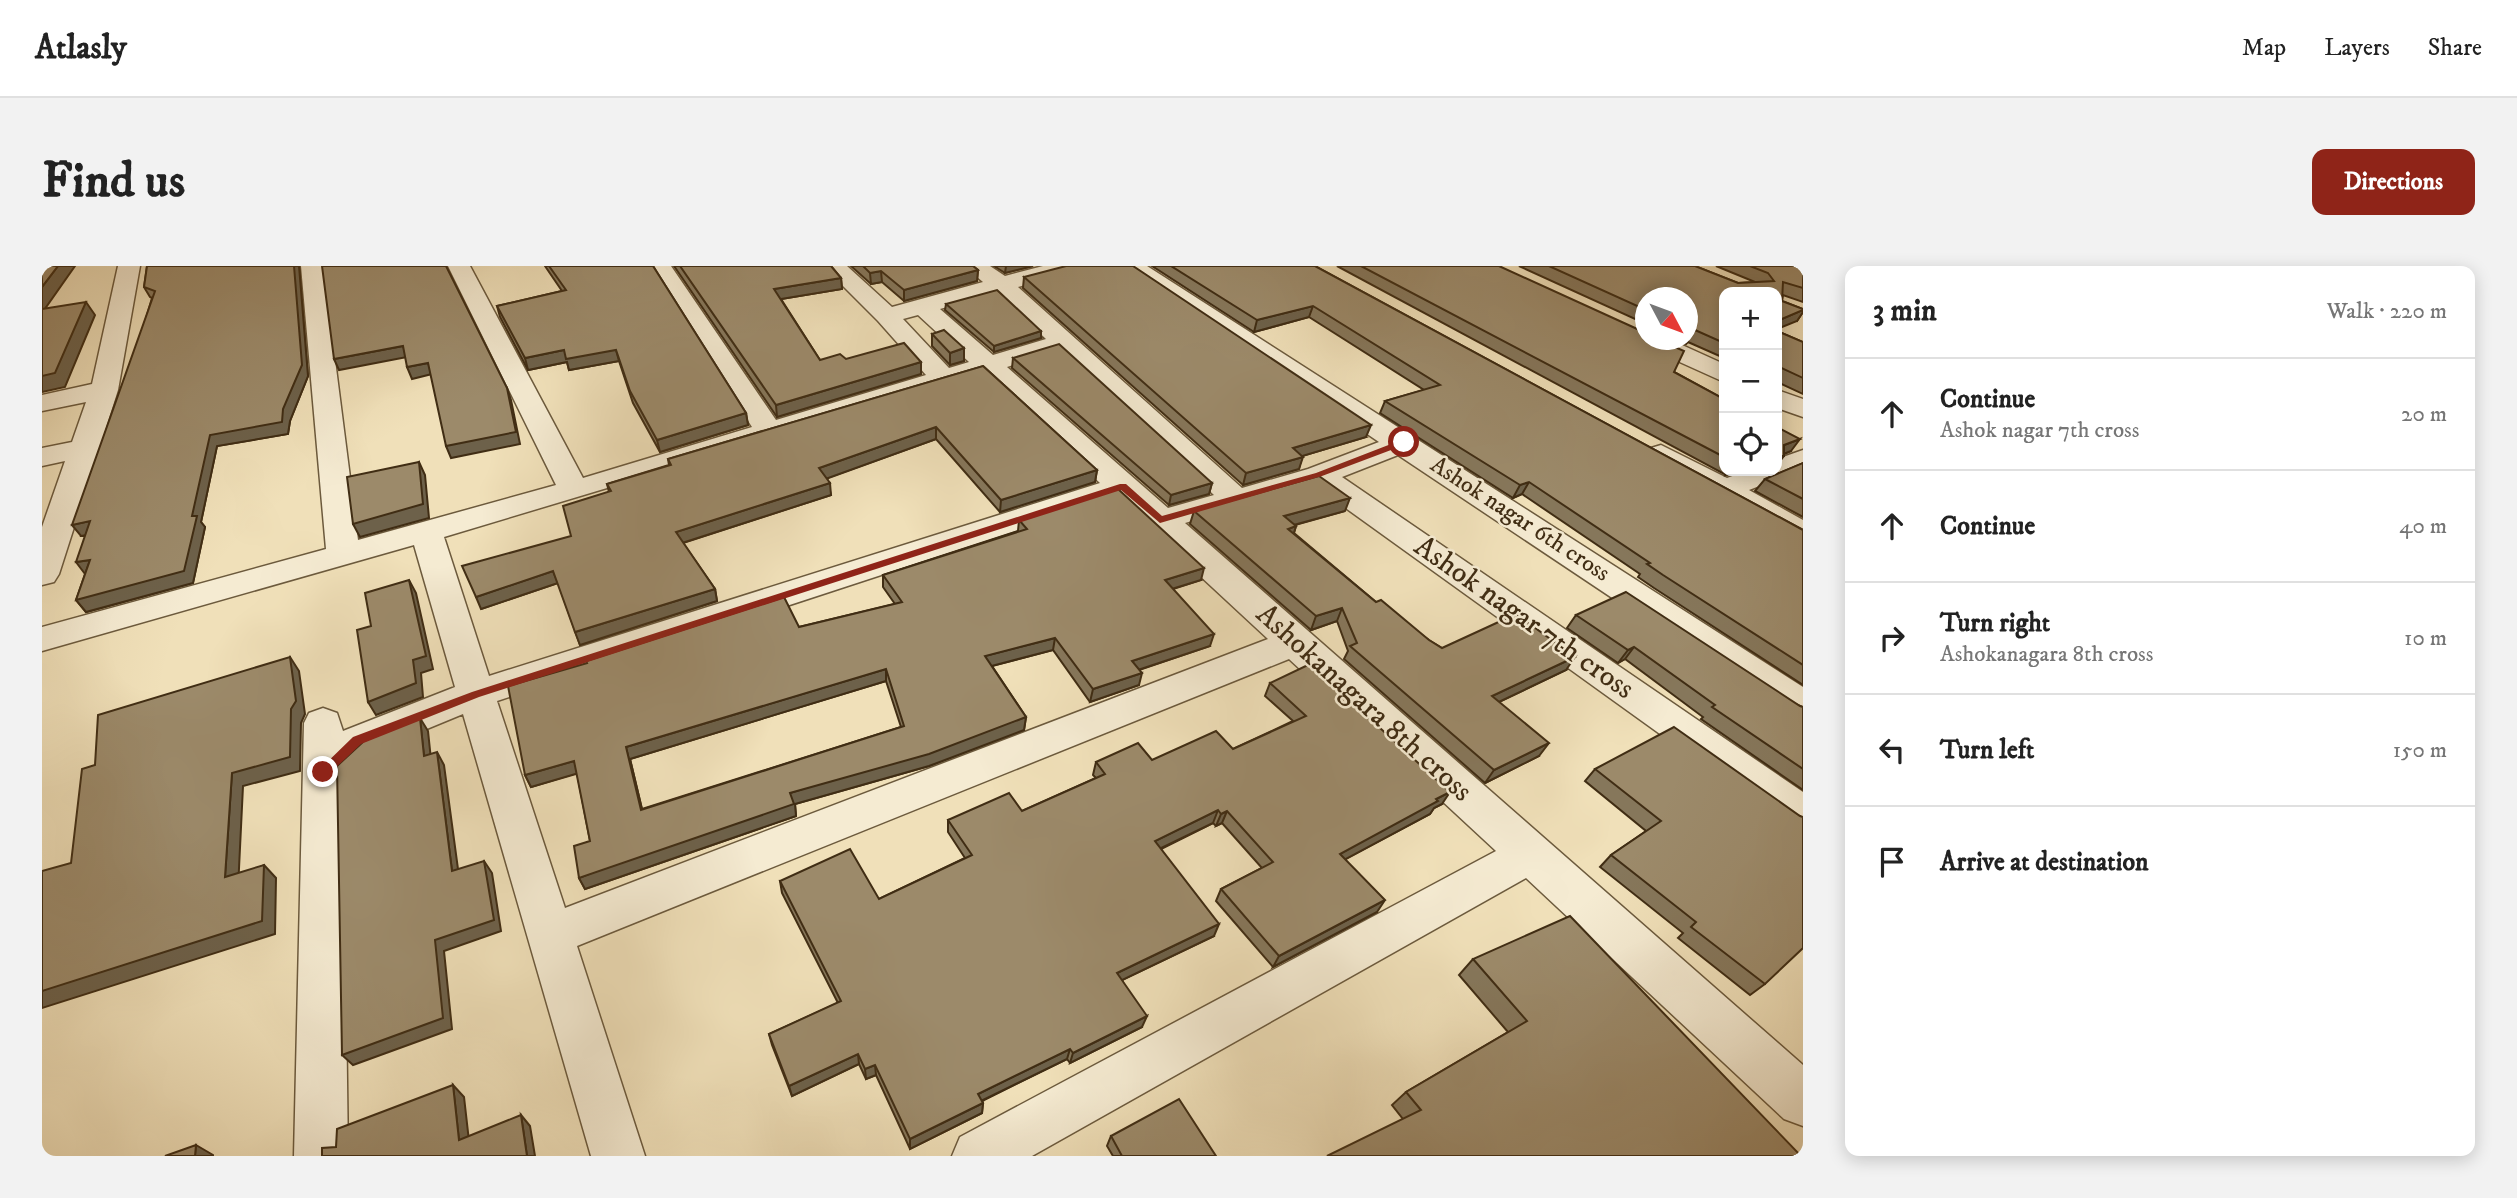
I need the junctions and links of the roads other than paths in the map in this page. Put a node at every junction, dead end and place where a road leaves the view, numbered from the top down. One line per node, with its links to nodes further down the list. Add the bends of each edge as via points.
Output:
1 (129, 266): 17 (street)
2 (312, 266): 37 (street)
3 (459, 266): 32 (street)
4 (660, 266): 21 (street)
5 (834, 266): 11 (street)
6 (975, 266): 9 (street)
7 (1069, 266): 9 (street)
8 (1131, 266): 22 (street, Ashok nagar 6th cross)
9 (1002, 285): 10 (street); 12 (street)
10 (924, 307): 11 (street); 14 (street, Ashokanagara 8th cross)
11 (887, 316): 16 (street)
12 (1063, 342): 14 (street); 33 (street)
13 (1673, 350): 15 (street)
14 (988, 365): 16 (street); 30 (street, Ashokanagara 8th cross)
15 (1719, 372)
16 (943, 378): 21 (street)
17 (104, 390): 19 (street); 24 (street)
18 (1782, 400): 20 (street)
19 (42, 403)
20 (1803, 409)
21 (768, 429): 32 (street)
22 (1404, 442): 28 (street); 42 (street, Ashok nagar 6th cross)
23 (1641, 443): 31 (street)
24 (82, 449): 25 (street); 38 (street)
25 (42, 457)
26 (1803, 459): 27 (street)
27 (1782, 467)
28 (1319, 475): 33 (street); 45 (street, Ashok nagar 7th cross)
29 (1759, 476): 31 (street)
30 (1123, 486): 34 (street, Ashokanagara 8th cross); 41 (street)
31 (1726, 489): 36 (street)
32 (574, 490): 35 (street)
33 (1236, 499): 34 (street)
34 (1160, 520): 40 (street, Ashokanagara 8th cross)
35 (426, 532): 37 (street); 41 (street)
36 (1803, 533)
37 (343, 555): 39 (street)
38 (42, 574)
39 (42, 639)
40 (1296, 642): 46 (street, Ashokanagara 8th cross); 47 (street)
41 (475, 694): 44 (street, via 357,741); 47 (street)
42 (1803, 706)
43 (323, 723): 44 (street)
44 (323, 772): 49 (street)
45 (1803, 814)
46 (1532, 853): 48 (street, Ashokanagara 8th cross); 51 (street)
47 (550, 935): 50 (street)
48 (1803, 1100)
49 (321, 1156)
50 (618, 1156)
51 (979, 1156)

